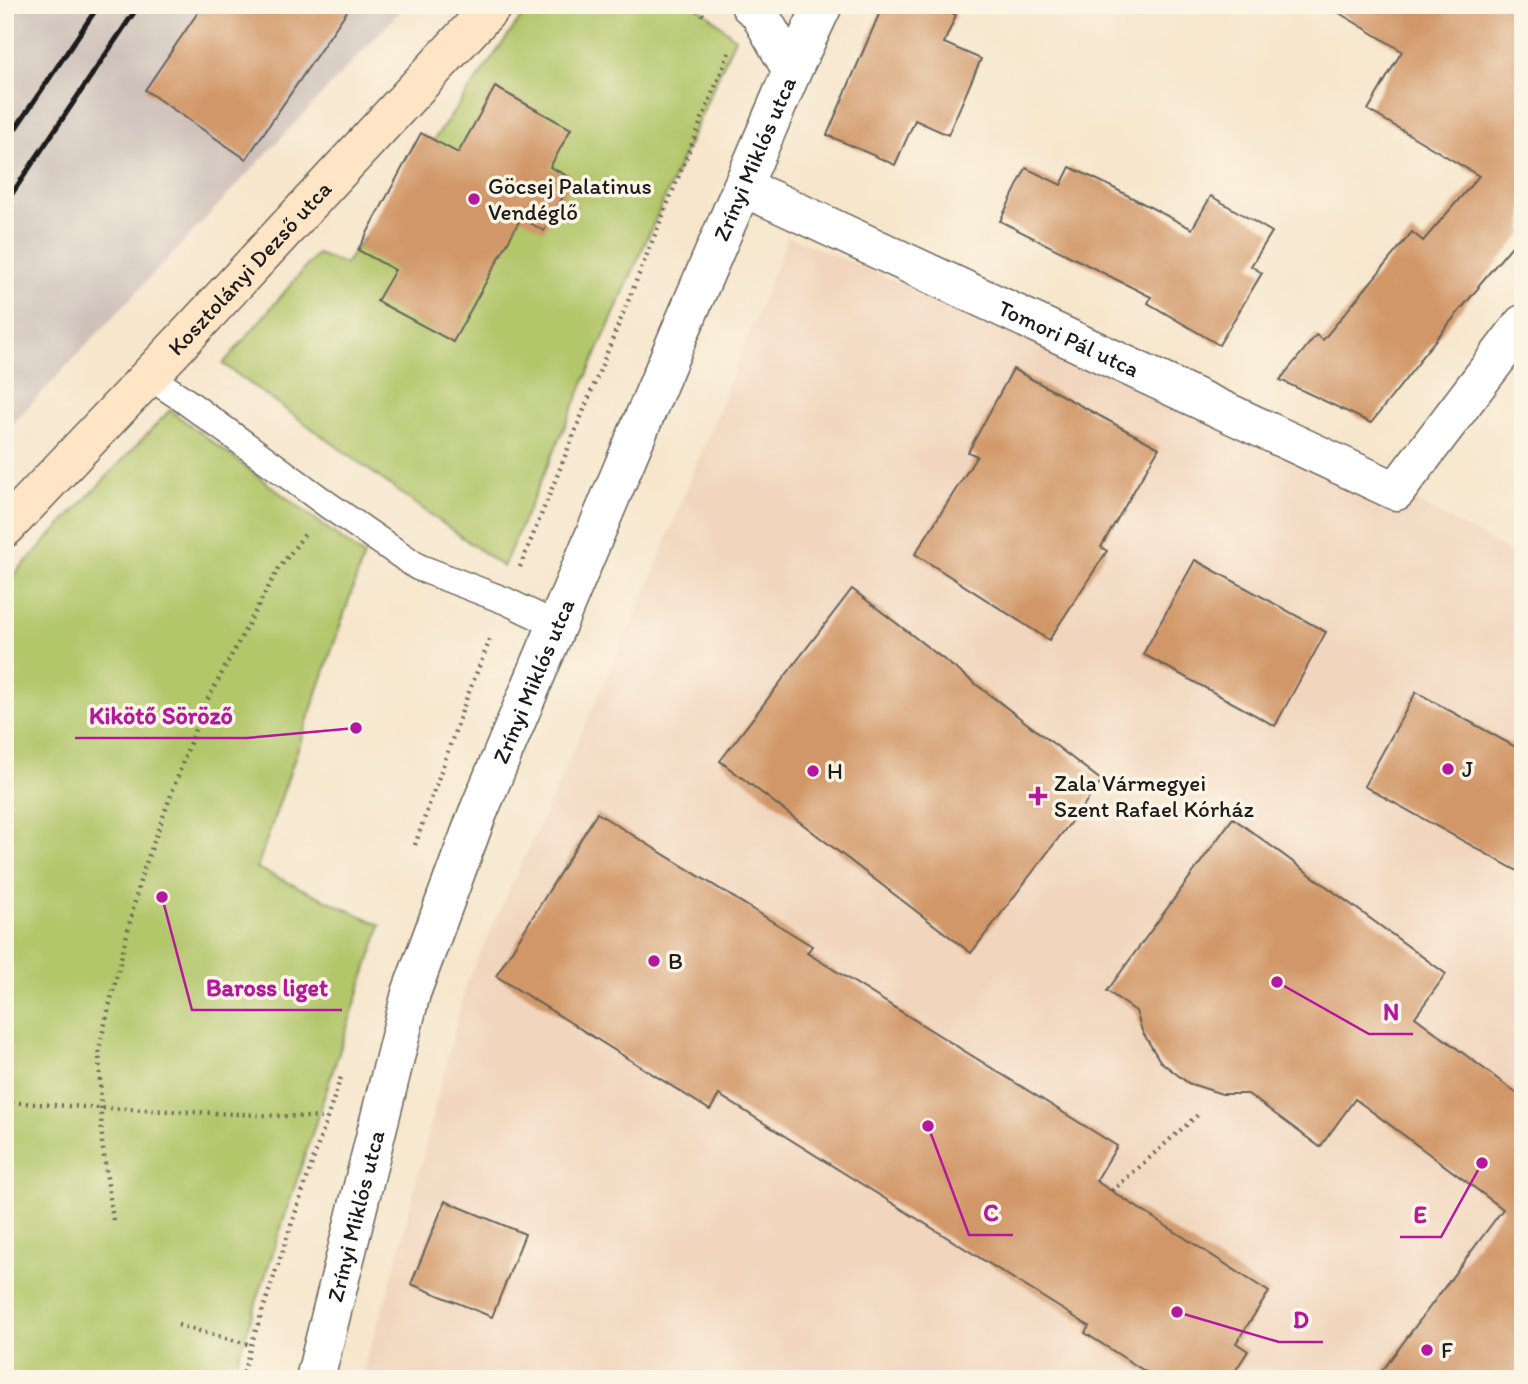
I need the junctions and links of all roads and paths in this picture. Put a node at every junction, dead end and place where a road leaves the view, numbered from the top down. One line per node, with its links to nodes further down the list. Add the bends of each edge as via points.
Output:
1 (493, 5): 7 (main road, Kosztolányi Dezső utca)
2 (750, 5): 4 (street, via 758,11)
3 (822, 5): 4 (street, Zrínyi Miklós utca)
4 (792, 71): 5 (street, Zrínyi Miklós utca)
5 (742, 187): 6 (street, Tomori Pál utca, via 1396,491); 10 (street, Zrínyi Miklós utca)
6 (1523, 324)
7 (148, 376): 8 (lane); 9 (main road, Kosztolányi Dezső utca)
8 (328, 505): 10 (lane, via 418,567); 12 (path, via 277,571 202,710 141,877 99,1048)
9 (5, 528)
10 (556, 625): 19 (street, Zrínyi Miklós utca, via 477,815 411,993)
11 (5, 1102): 12 (path)
12 (101, 1108): 14 (path); 16 (path)
13 (1201, 1112): 15 (path)
14 (327, 1118)
15 (1112, 1191)
16 (113, 1220)
17 (178, 1325): 18 (path)
18 (251, 1345)
19 (315, 1379)

